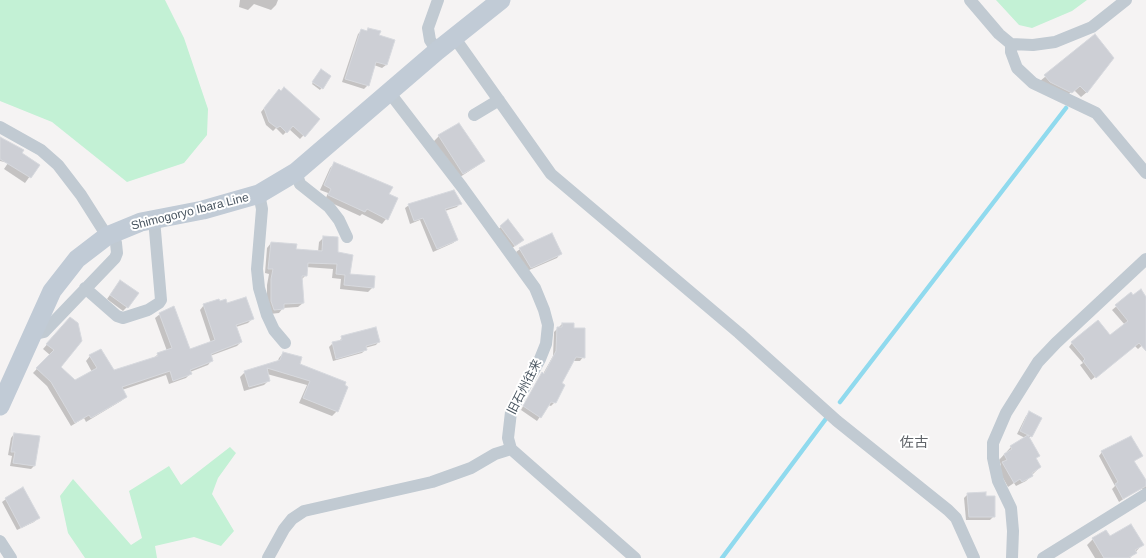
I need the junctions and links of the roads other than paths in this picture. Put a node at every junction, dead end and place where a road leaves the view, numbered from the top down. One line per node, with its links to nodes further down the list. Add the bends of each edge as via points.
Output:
1 (438, 0): 7 (street, via 428,28 430,40)
2 (500, 0): 5 (main road, Shimogoryo Ibara Line)
3 (970, 0): 6 (street)
4 (1126, 0): 6 (street, via 1092,27 1055,42)
5 (454, 36): 7 (main road, Shimogoryo Ibara Line); 9 (street)
6 (1011, 44): 13 (street, via 1017,68 1033,83 1096,113)
7 (437, 51): 8 (main road, Shimogoryo Ibara Line)
8 (389, 92): 12 (main road, Shimogoryo Ibara Line); 23 (street, 旧石州往来, via 535,288 544,310 548,325 546,344 511,412 508,438)
9 (499, 100): 10 (street); 29 (street, via 551,174 837,420 948,510 956,518)
10 (474, 115)
11 (0, 127): 16 (street, via 41,150 58,165)
12 (296, 172): 14 (main road, Shimogoryo Ibara Line); 17 (street, via 300,184 329,207)
13 (1146, 173)
14 (259, 194): 15 (main road, Shimogoryo Ibara Line, via 203,210); 21 (street, via 262,209 257,268 259,288 274,330)
15 (154, 219): 16 (main road, Shimogoryo Ibara Line); 19 (street, via 159,303 123,318)
16 (110, 235): 19 (street, via 116,243 115,258); 20 (main road, Shimogoryo Ibara Line, via 77,259 65,273 52,291)
17 (347, 237)
18 (1146, 259): 30 (street, via 1038,362 1006,413 993,443 993,458 998,481 1011,508)
19 (85, 288): 20 (street, via 44,332)
20 (31, 335): 22 (main road, Shimogoryo Ibara Line)
21 (285, 343)
22 (0, 406)
23 (511, 449): 27 (street, via 432,482 304,511 284,529); 28 (street)
24 (1146, 494): 31 (street)
25 (0, 541): 26 (street)
26 (10, 558)
27 (268, 558)
28 (635, 558)
29 (974, 558)
30 (1012, 558)
31 (1044, 558)

